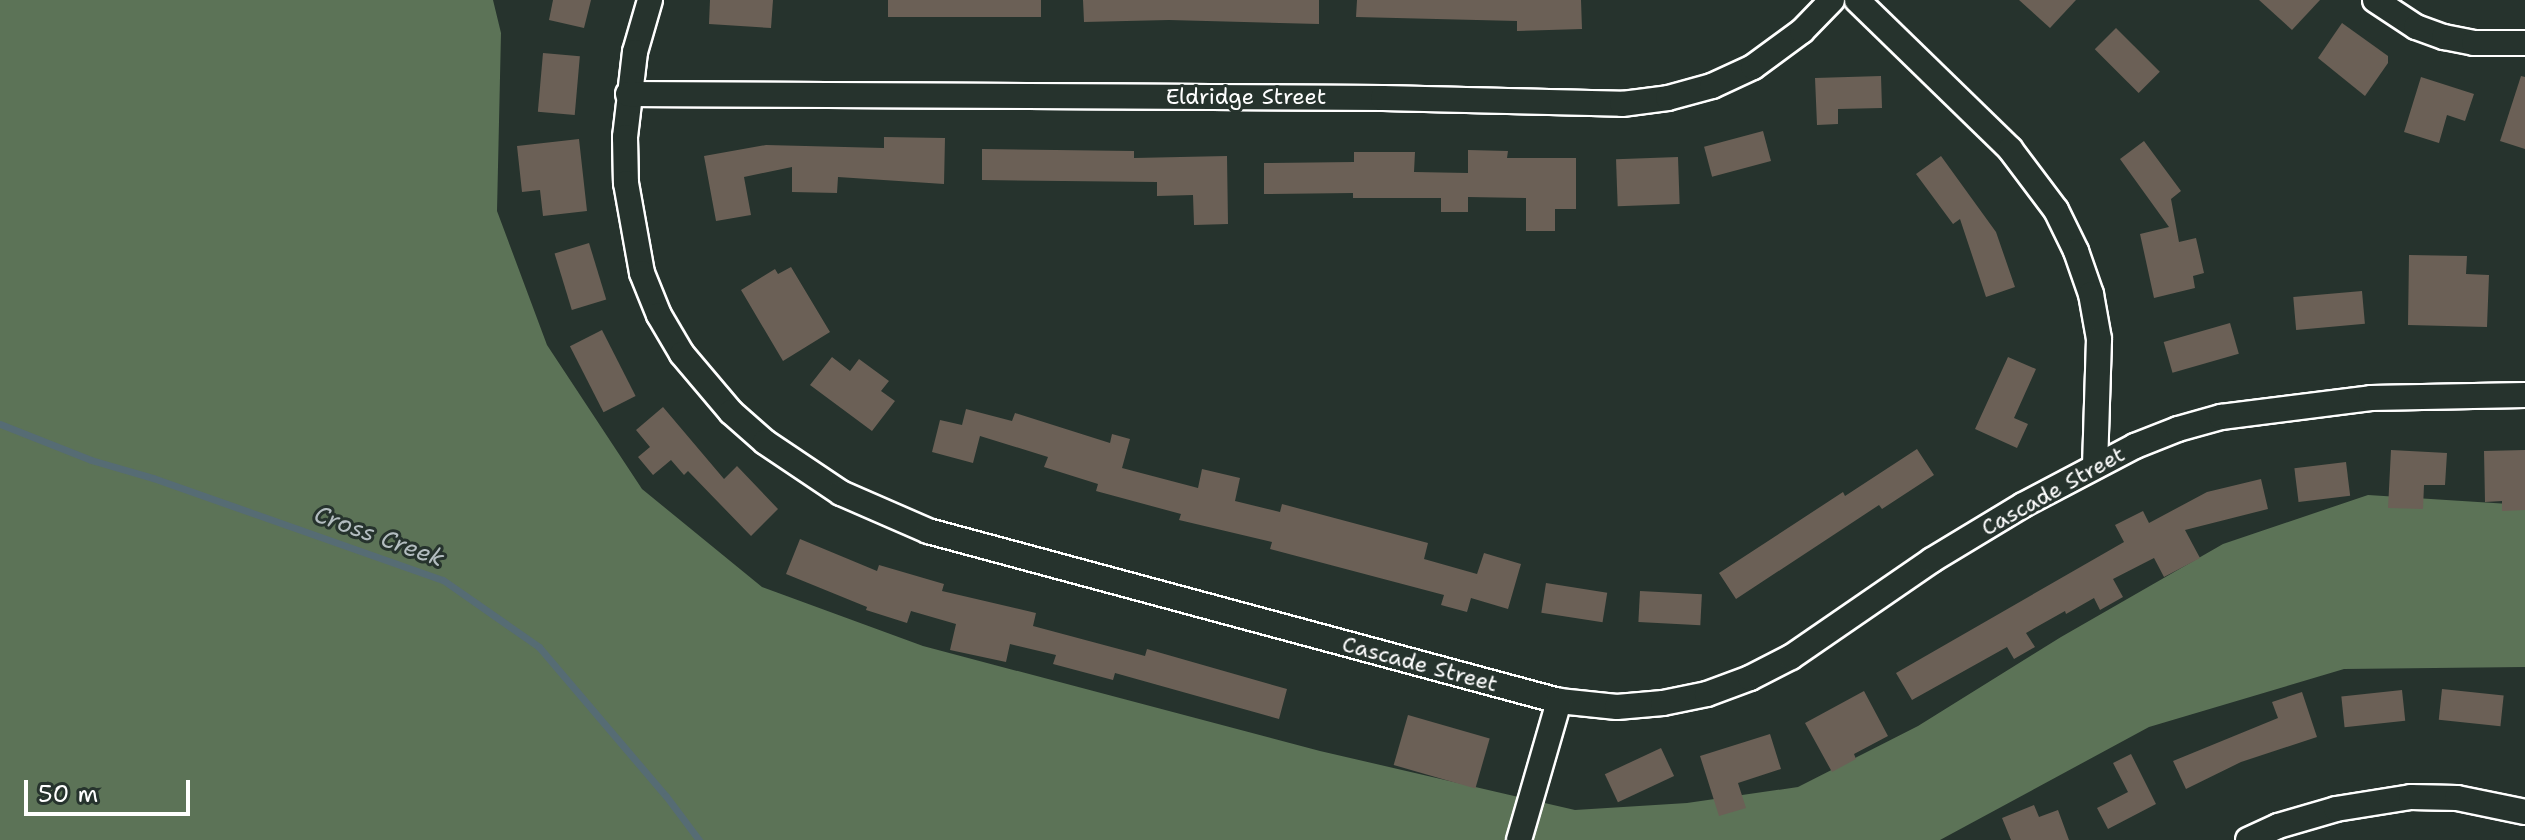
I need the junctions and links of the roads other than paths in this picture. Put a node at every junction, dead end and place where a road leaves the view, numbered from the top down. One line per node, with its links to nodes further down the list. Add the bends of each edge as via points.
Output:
1 (650, 0): 6 (street, Cascade Street)
2 (1832, 0): 6 (street, Eldridge Street, via 1802,31 1753,67 1683,94 1622,104)
3 (1857, 0): 8 (street, via 2010,149 2056,210 2091,294 2099,339)
4 (2375, 0): 5 (street, via 2416,27 2444,37)
5 (2525, 43)
6 (628, 94): 9 (street, Cascade Street, via 625,168 631,228 659,315 700,378 765,442 802,469 882,513 928,531)
7 (2525, 395): 8 (street, Cascade Street, via 2371,398 2221,417 2178,429)
8 (2095, 466): 9 (street, Cascade Street, via 1932,560 1791,657 1750,678 1663,703 1617,707)
9 (1559, 701): 11 (street)
10 (2525, 812): 12 (street, via 2457,798 2411,797 2336,809)
11 (1519, 840)
12 (2248, 840)

